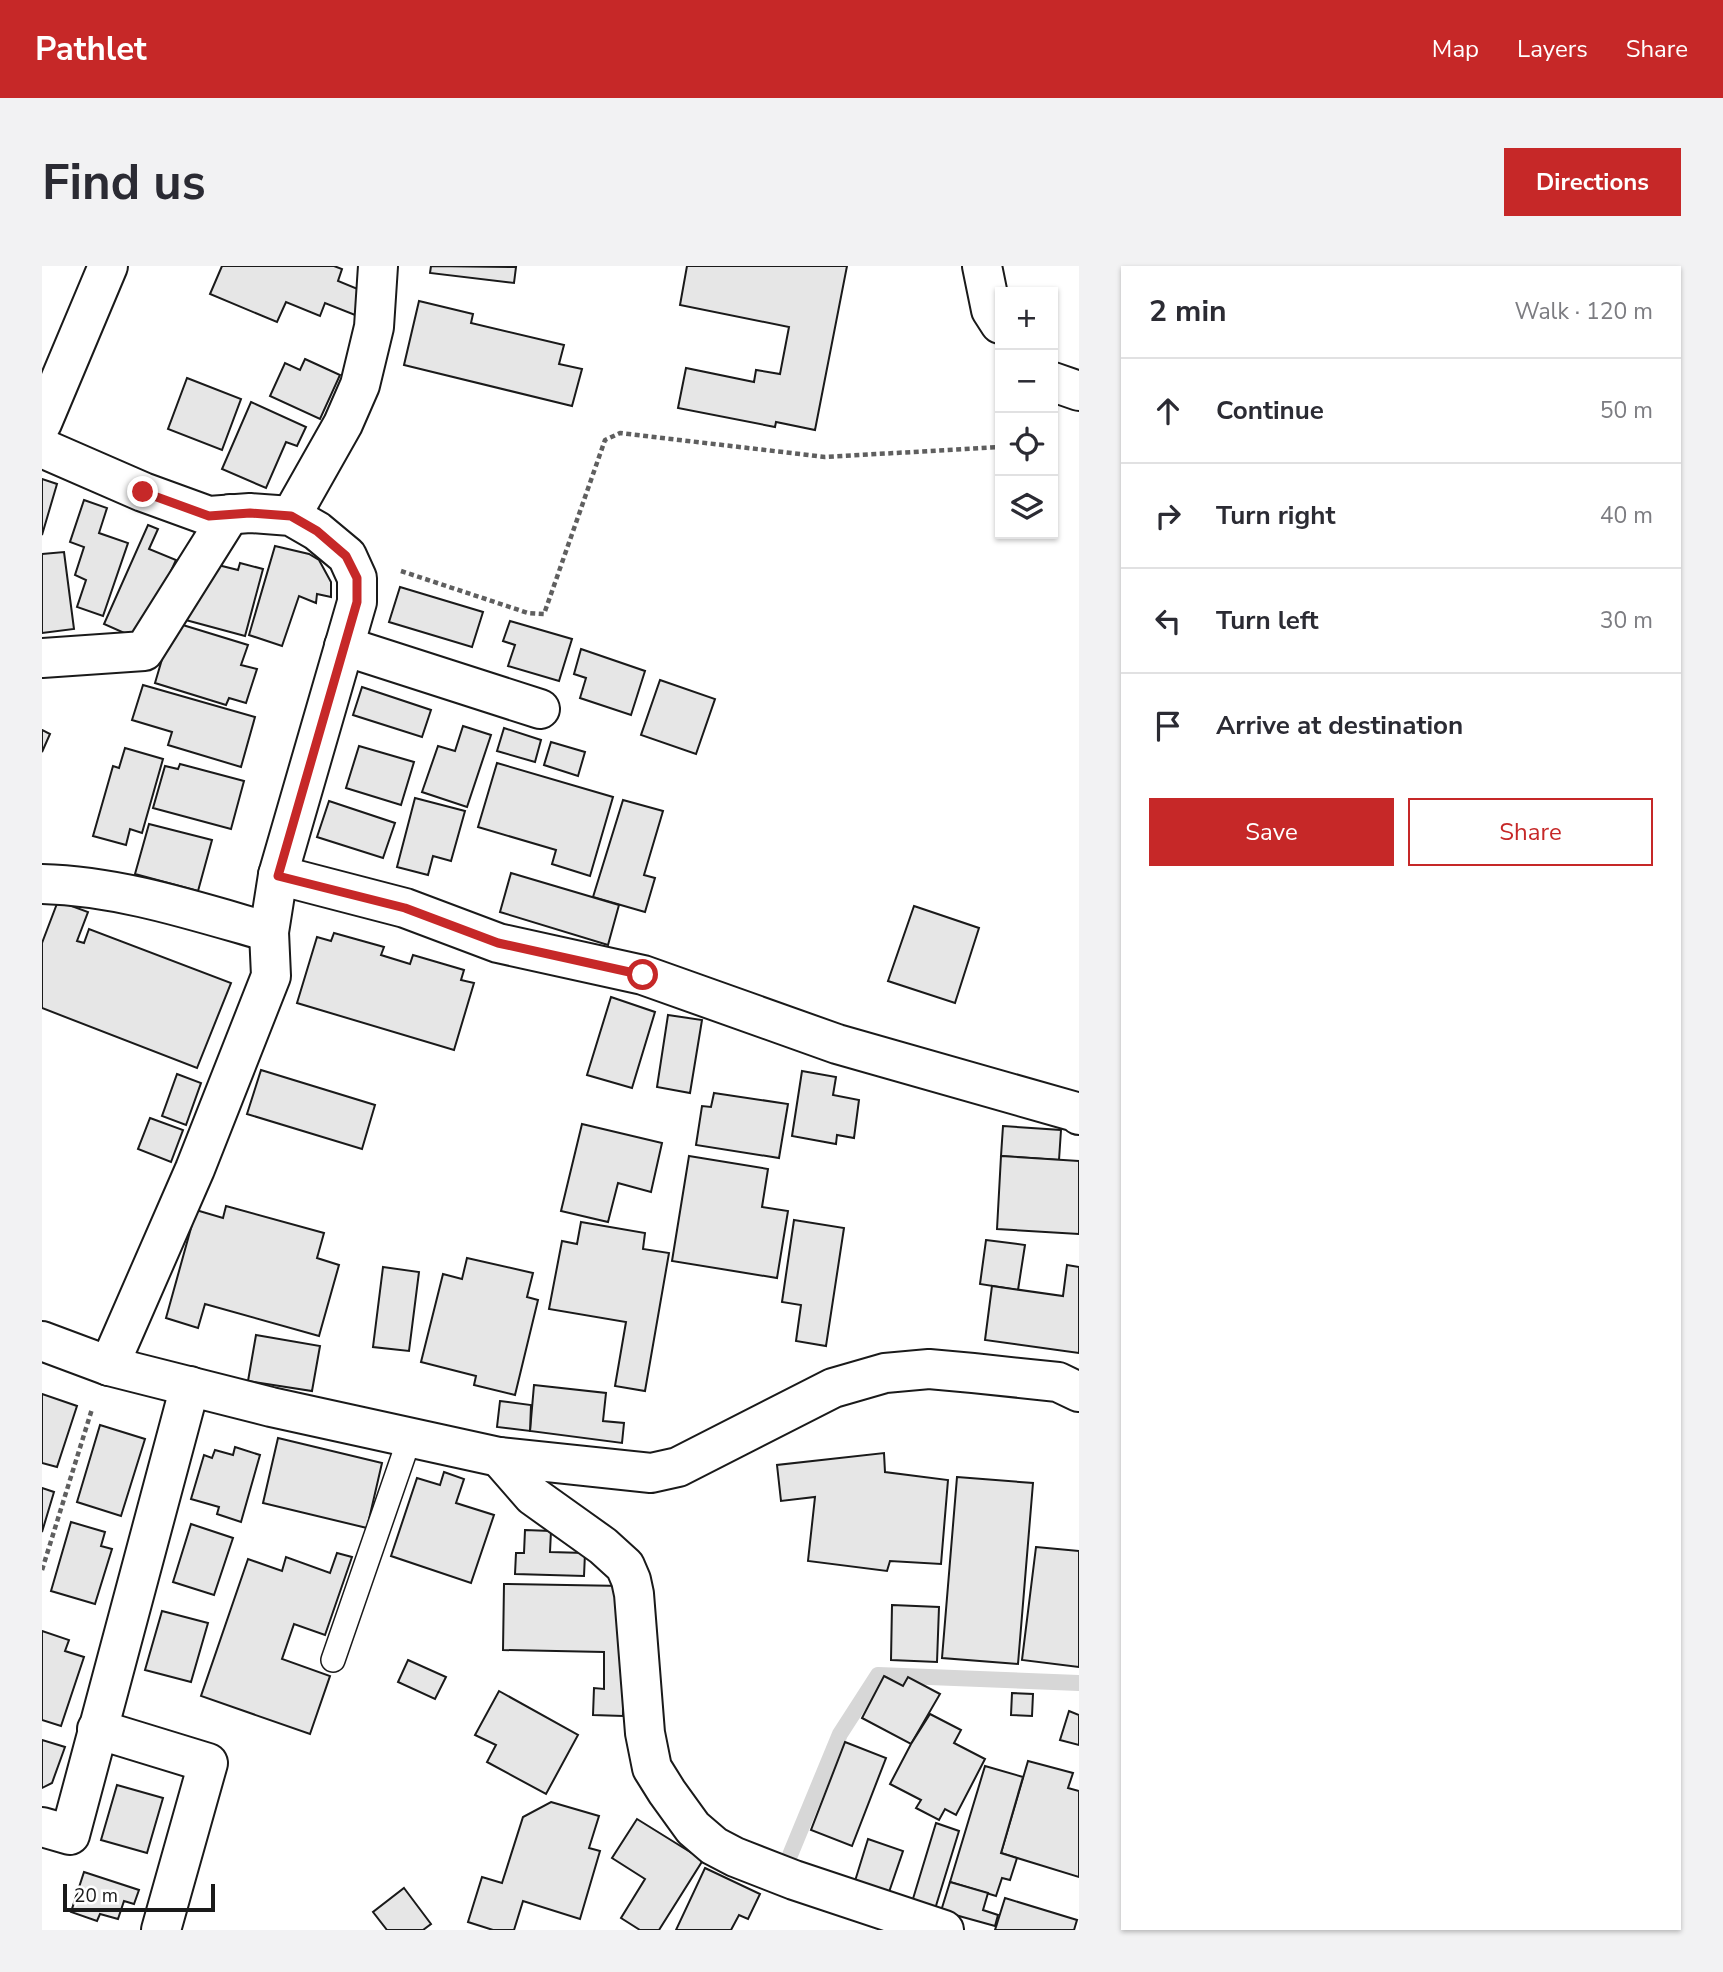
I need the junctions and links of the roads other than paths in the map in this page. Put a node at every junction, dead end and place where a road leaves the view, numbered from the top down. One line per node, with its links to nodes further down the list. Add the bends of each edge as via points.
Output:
1 (108, 266): 7 (street)
2 (379, 266): 10 (street, via 374,327 360,385)
3 (982, 266): 4 (street)
4 (995, 316)
5 (1058, 384): 6 (street)
6 (1079, 391)
7 (42, 423)
8 (42, 448): 9 (street, via 209,516)
9 (230, 514): 10 (street); 12 (street, via 144,651)
10 (291, 516): 11 (street, via 346,556 357,578 357,602)
11 (344, 646): 13 (street); 14 (street)
12 (42, 658)
13 (540, 709)
14 (278, 876): 16 (street); 17 (street, via 405,908 498,943 643,975 837,1044)
15 (42, 884): 16 (street, via 150,898)
16 (270, 932): 19 (street, via 271,976 195,1169)
17 (1078, 1110)
18 (42, 1341): 19 (street)
19 (109, 1366): 20 (street)
20 (190, 1387): 22 (street); 25 (street)
21 (1079, 1392): 23 (street, via 1058,1382 973,1373 929,1369 885,1373 833,1388 665,1470 651,1473)
22 (410, 1437): 23 (street); 24 (lane)
23 (499, 1457): 28 (street, via 533,1496 625,1566 634,1594 652,1768 694,1828 735,1857)
24 (333, 1660)
25 (97, 1729): 26 (street, via 69,1835); 27 (street, via 208,1763)
26 (42, 1827)
27 (161, 1930)
28 (944, 1930)

